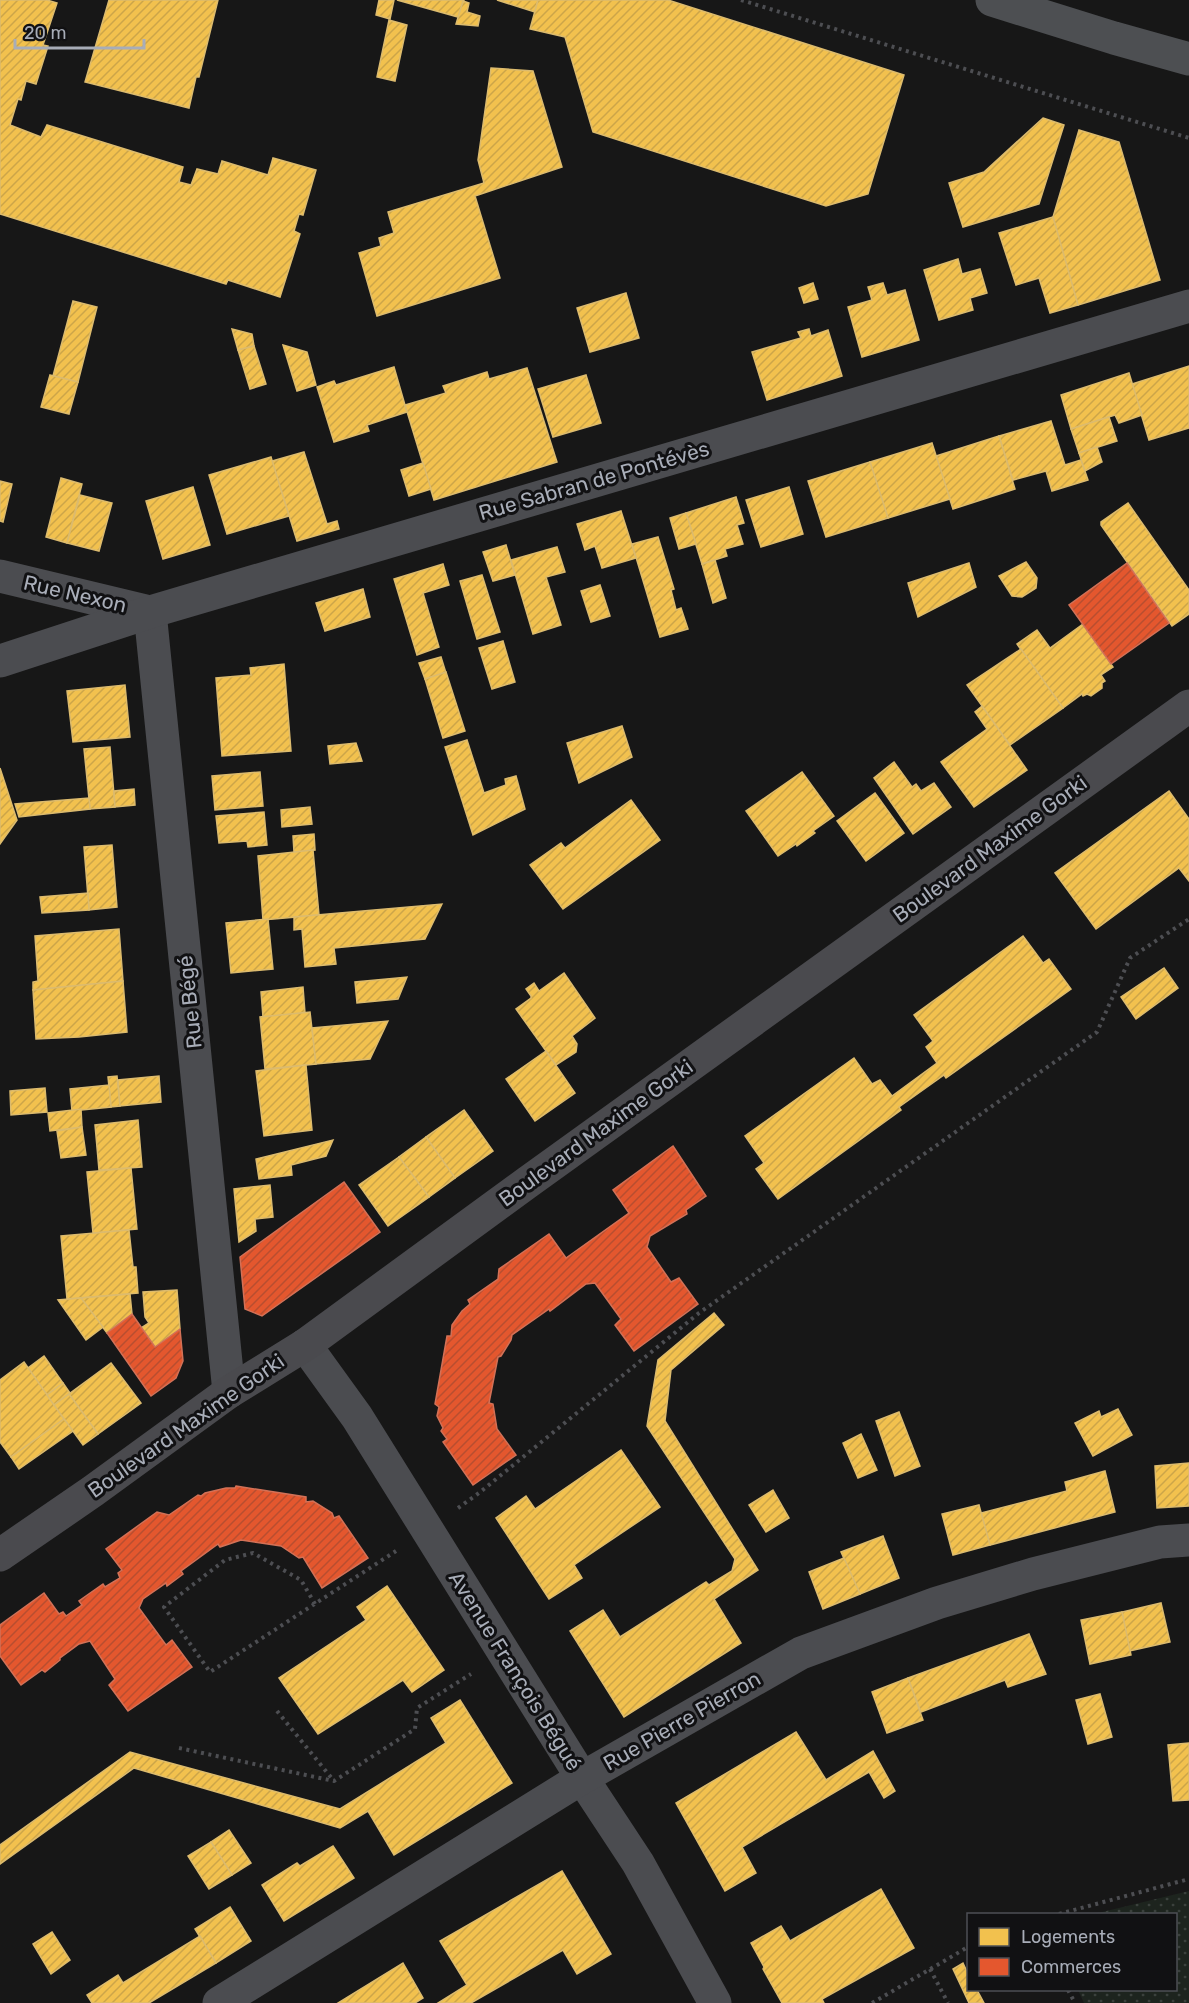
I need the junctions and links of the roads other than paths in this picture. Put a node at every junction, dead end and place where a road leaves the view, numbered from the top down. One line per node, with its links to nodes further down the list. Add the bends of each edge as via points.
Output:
1 (992, 0): 2 (main road)
2 (1189, 59)
3 (1189, 306): 5 (street, Rue Sabran de Pontévès)
4 (0, 576): 5 (street, Rue Nexon)
5 (150, 612): 6 (street, Rue Sabran de Pontévès); 9 (street, Rue Bégé)
6 (0, 661)
7 (1188, 708): 8 (main road, Boulevard Maxime Gorki)
8 (305, 1345): 9 (main road, Boulevard Maxime Gorki); 12 (street, Avenue François Bégué, via 357,1417)
9 (229, 1392): 11 (main road, Boulevard Maxime Gorki)
10 (1189, 1540): 12 (street, Rue Pierre Pierron, via 1160,1542 1033,1574 937,1603 801,1653)
11 (0, 1555)
12 (582, 1778): 13 (street, Rue Pierre Pierron); 14 (street, Avenue François Bégué, via 638,1863)
13 (219, 2003)
14 (715, 2003)

